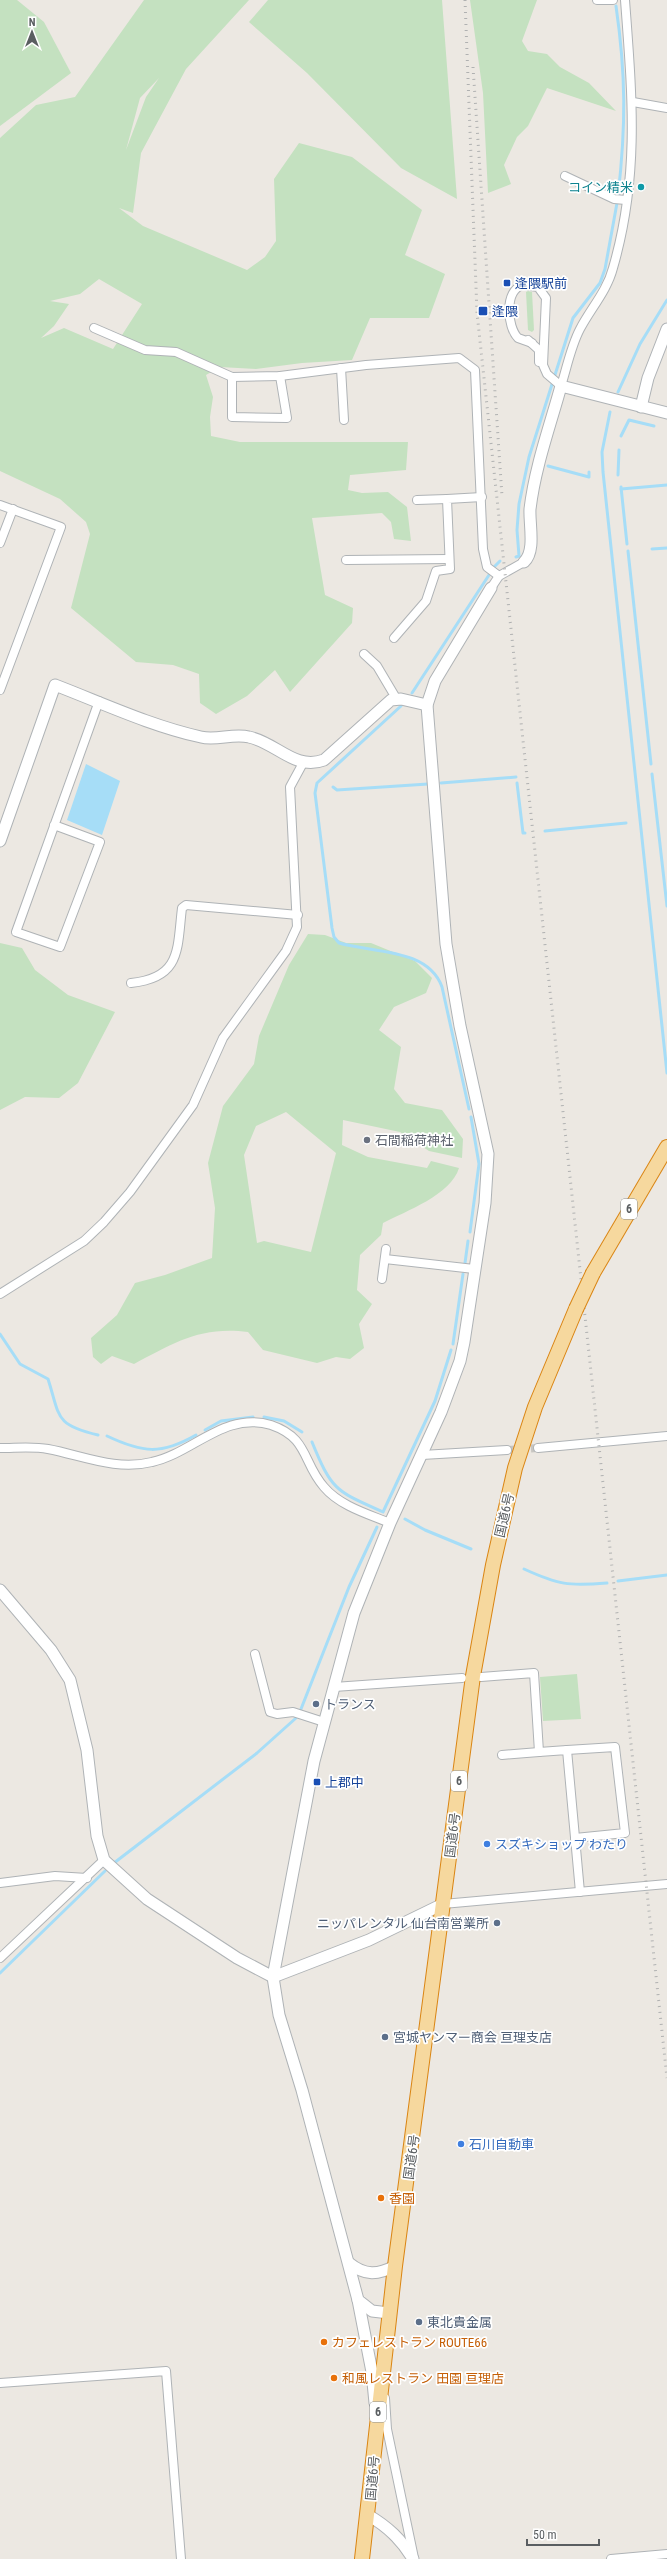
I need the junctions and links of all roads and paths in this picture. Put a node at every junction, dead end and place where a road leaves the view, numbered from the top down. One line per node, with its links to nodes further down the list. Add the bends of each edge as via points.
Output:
1 (597, 0): 2 (street)
2 (613, 0)
3 (625, 0): 4 (street)
4 (633, 102): 5 (street); 7 (street, via 631,174)
5 (667, 108)
6 (565, 176): 7 (street, via 614,199)
7 (626, 200): 13 (street, via 607,286 579,331)
8 (94, 328): 12 (street, via 145,350 176,352)
9 (667, 329): 14 (street, via 648,378)
10 (340, 368): 11 (street); 16 (street); 17 (street, via 459,358 470,365 475,370)
11 (280, 376): 12 (street); 12 (street, via 287,418 232,417)
12 (232, 377)
13 (555, 383): 13 (street, via 539,369 539,350 532,343 518,338 511,324 512,292 519,286 530,285 542,291 547,302 543,365); 14 (street, via 601,398); 25 (street, via 533,486 529,531 531,552)
14 (642, 407): 15 (street)
15 (667, 413)
16 (344, 420)
17 (482, 497): 18 (street); 26 (street, via 483,549 487,567)
18 (447, 499): 19 (street); 23 (street)
19 (417, 500)
20 (0, 504): 21 (street)
21 (12, 509): 22 (street); 30 (street, via 61,527)
22 (0, 543)
23 (449, 559): 24 (street); 28 (street, via 450,569 436,570 426,601)
24 (346, 560)
25 (524, 562): 26 (street)
26 (499, 576): 27 (street)
27 (491, 588): 33 (street, via 435,681)
28 (394, 638)
29 (364, 654): 31 (street, via 377,666)
30 (0, 690)
31 (396, 698): 33 (street); 34 (street, via 324,760 315,764)
32 (99, 701): 34 (street, via 202,738 255,738); 35 (street); 36 (street, via 55,685)
33 (427, 705): 42 (street, via 447,951 460,1026 488,1154 485,1202)
34 (303, 764): 37 (street, via 290,787)
35 (54, 825): 35 (street, via 16,932 60,947 100,842)
36 (0, 841)
37 (298, 915): 38 (street, via 186,904 182,908 174,962 150,979); 44 (street, via 296,932 286,951 223,1038 193,1105 130,1192 84,1241)
38 (132, 983)
39 (667, 1146): 66 (highway, 国道6号 / 6, bridge, via 593,1273 576,1309 535,1407 507,1501 473,1676)
40 (386, 1249): 41 (street)
41 (385, 1259): 42 (street); 43 (street)
42 (474, 1269): 49 (street, via 460,1361)
43 (382, 1279)
44 (0, 1294)
45 (667, 1436): 47 (street)
46 (0, 1448): 50 (street, via 47,1449 118,1466 142,1465 169,1457 225,1427 252,1422 270,1425 286,1432 299,1443 323,1486 331,1494 346,1504)
47 (538, 1448)
48 (507, 1450): 49 (street)
49 (422, 1455): 50 (street)
50 (390, 1523): 55 (street, via 354,1613)
51 (0, 1590): 61 (street, via 51,1650 70,1680 87,1750 98,1836)
52 (255, 1654): 56 (street, via 270,1712 293,1712)
53 (481, 1677): 58 (street, via 534,1673)
54 (462, 1678): 55 (street)
55 (334, 1687): 56 (street)
56 (324, 1722): 70 (street, via 303,1813)
57 (567, 1750): 58 (street); 60 (street); 60 (street, via 615,1747 625,1833)
58 (539, 1752): 59 (street)
59 (502, 1755)
60 (575, 1838): 65 (street)
61 (104, 1860): 62 (street); 70 (street, via 147,1899 237,1958)
62 (87, 1878): 63 (street, via 55,1876); 67 (street)
63 (0, 1883)
64 (667, 1884): 65 (street)
65 (580, 1892): 66 (street)
66 (443, 1904): 70 (street, via 349,1948); 72 (highway, 国道6号 / 6)
67 (10, 1949): 68 (street); 69 (street)
68 (0, 1951)
69 (0, 1958)
70 (273, 1977): 71 (street, via 279,2015)
71 (349, 2263): 72 (street, via 359,2271 372,2273); 73 (street)
72 (395, 2266): 74 (highway, 国道6号 / 6)
73 (358, 2300): 74 (street, via 372,2311); 77 (street, via 372,2372)
74 (390, 2313): 75 (highway, 国道6号 / 6)
75 (384, 2371): 77 (highway, 国道6号 / 6); 82 (street, via 388,2429)
76 (0, 2383): 80 (street, via 166,2371)
77 (376, 2432): 78 (highway, 国道6号 / 6)
78 (368, 2515): 81 (highway, 国道6号 / 6); 82 (street, via 385,2525 402,2540)
79 (667, 2554): 83 (street)
80 (181, 2559)
81 (362, 2559)
82 (414, 2559)
83 (611, 2559)

